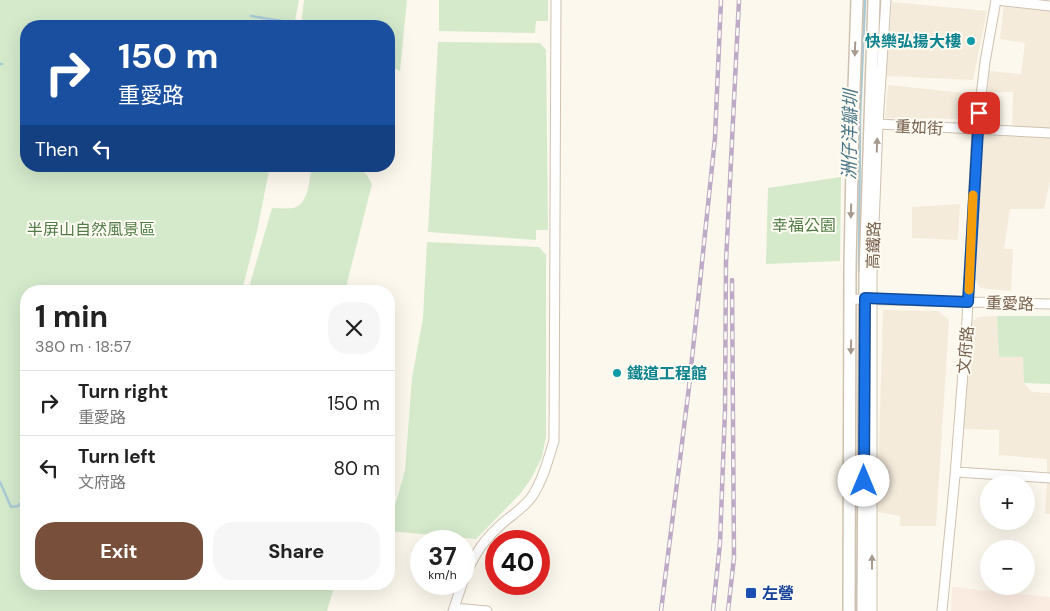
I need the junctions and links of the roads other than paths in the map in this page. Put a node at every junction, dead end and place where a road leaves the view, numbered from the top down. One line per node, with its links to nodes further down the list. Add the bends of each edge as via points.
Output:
1 (556, 0): 16 (street, via 554,441 533,495 487,538)
2 (857, 0): 10 (street, 高鐵路, one-way to 10)
3 (874, 0): 11 (street, 高鐵路)
4 (886, 0): 7 (street, 高鐵路)
5 (996, 0): 6 (street); 8 (street, 文府路)
6 (1050, 6)
7 (878, 124): 8 (street, 重如街); 11 (street, 高鐵路, one-way to 7)
8 (977, 130): 9 (street, 重如街); 12 (street, 文府路)
9 (1050, 133)
10 (851, 299): 11 (street, 重愛路); 20 (street, 高鐵路, one-way to 20)
11 (869, 299): 12 (street, 重愛路); 21 (street, 高鐵路); 22 (street, 高鐵路, one-way to 11)
12 (968, 302): 13 (street, 重愛路); 14 (street, 文府路)
13 (1050, 304)
14 (956, 472): 15 (street); 23 (street, 文府路)
15 (1050, 478)
16 (475, 555)
17 (459, 595): 18 (street)
18 (454, 610): 19 (street)
19 (486, 611)
20 (849, 611)
21 (863, 611)
22 (872, 611)
23 (942, 611)

